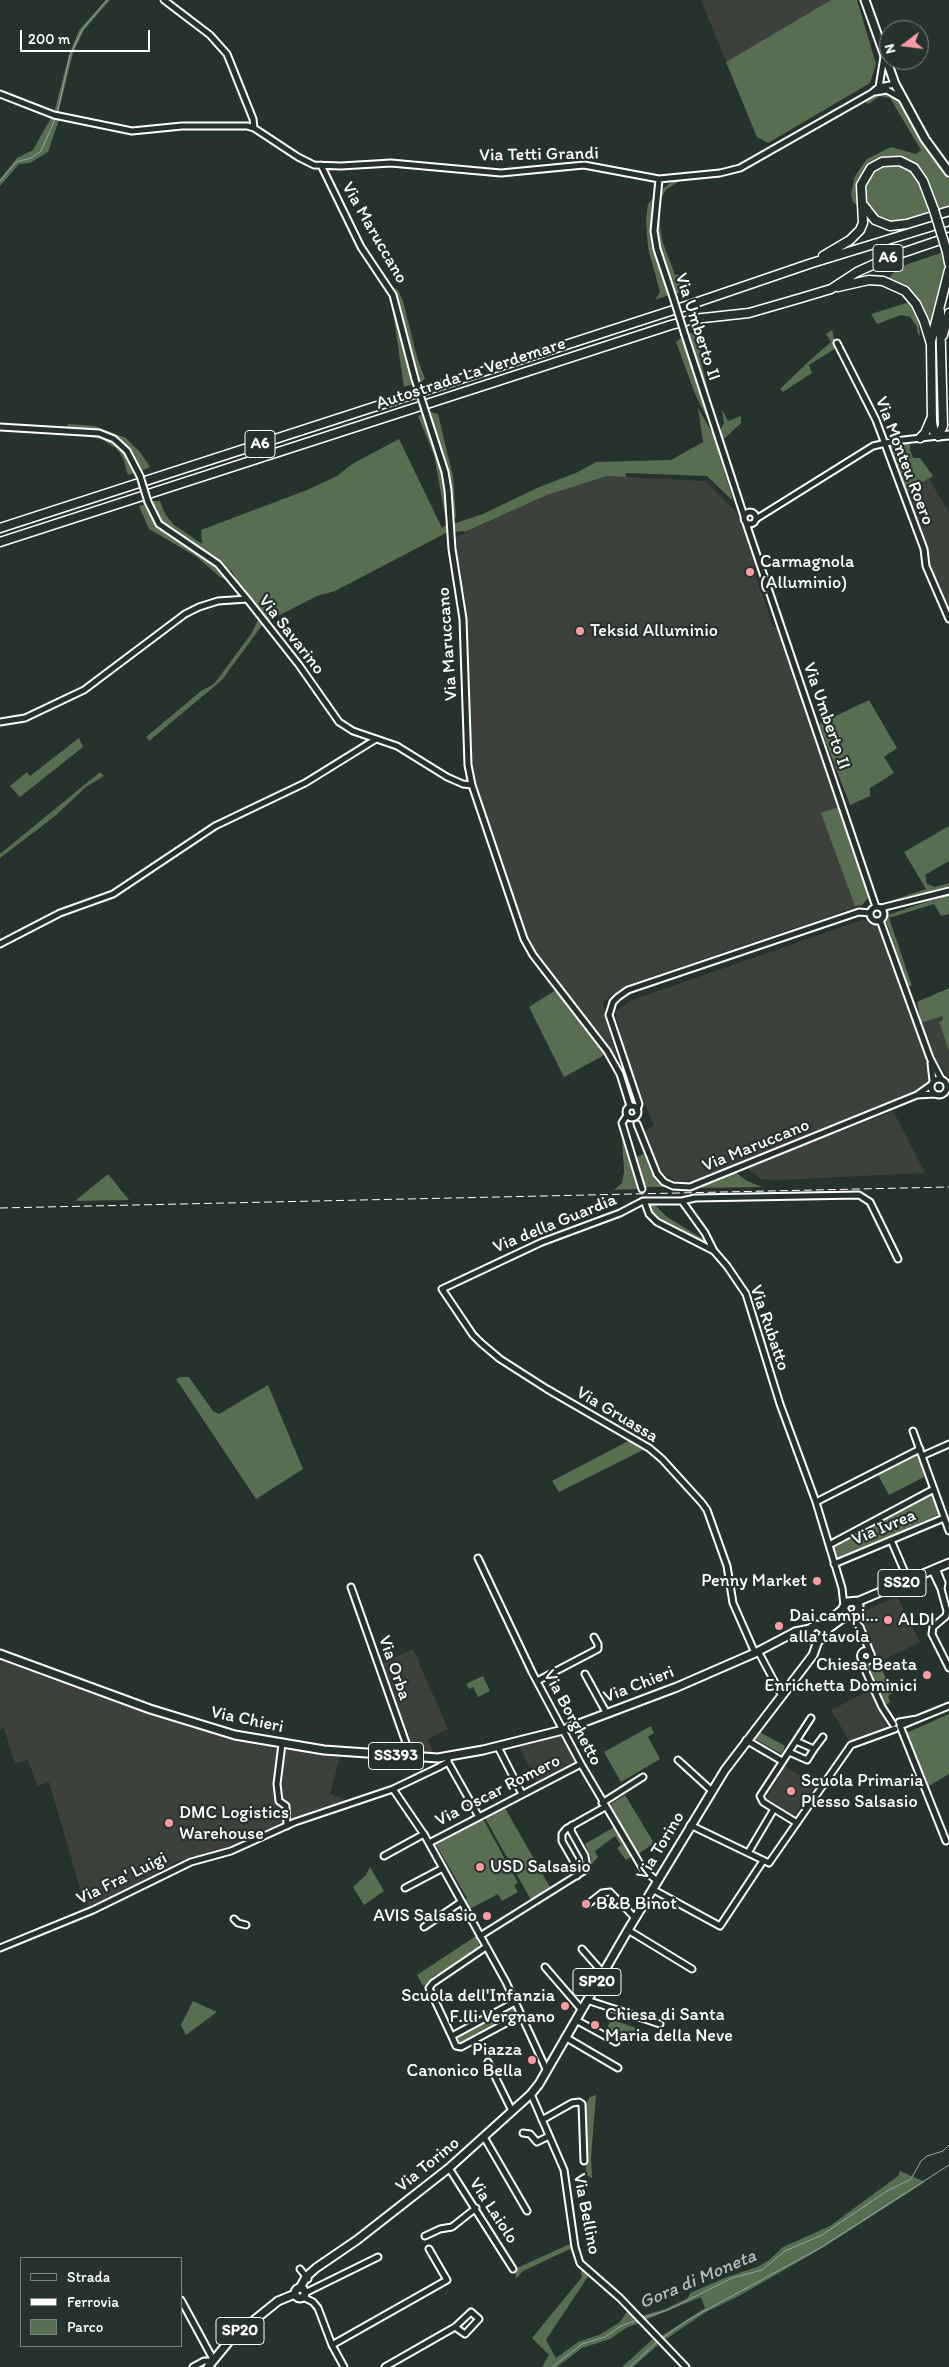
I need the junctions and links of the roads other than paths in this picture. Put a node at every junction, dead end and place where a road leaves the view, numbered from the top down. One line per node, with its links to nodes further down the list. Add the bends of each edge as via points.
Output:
1 (164, 0): 12 (street, via 228,54)
2 (865, 0): 3 (main road)
3 (879, 42)
4 (883, 70): 7 (street)
5 (889, 70): 6 (main road)
6 (895, 84): 7 (street, Via Tetti Grandi); 8 (street, Via Tetti Grandi); 11 (main road)
7 (879, 87): 9 (street, Via Tetti Grandi)
8 (887, 90): 9 (street, Via Tetti Grandi); 11 (street)
9 (872, 93): 15 (street, Via Tetti Grandi, via 740,168 720,173)
10 (0, 94): 12 (street, Via Tetti Grandi, via 56,116 132,131 182,126 239,125)
11 (902, 99): 14 (main road)
12 (254, 128): 13 (street, Via Tetti Grandi, via 309,163)
13 (321, 165): 15 (street, Via Tetti Grandi, via 391,163 511,172 584,165); 46 (street, Via Maruccano, bridge, via 361,247 393,295 415,379 445,472 463,619 468,765)
14 (949, 172)
15 (659, 178): 37 (street, Via Umberto II, bridge, via 654,231 657,249)
16 (862, 203): 17 (highway, via 875,220 890,226); 20 (highway, via 860,230 850,240); 21 (highway, bridge, via 861,186 867,173 882,162 896,161 909,165 920,175)
17 (949, 211)
18 (949, 221): 20 (highway, A6)
19 (949, 237): 23 (highway, Autostrada La Verdemare / A6, via 870,266)
20 (812, 262): 40 (highway, Autostrada La Verdemare / A6)
21 (949, 263)
22 (949, 270): 24 (highway)
23 (831, 288): 28 (highway, via 869,280 897,287 910,296 921,311); 41 (highway, Autostrada La Verdemare / A6, via 749,314 694,319 671,325)
24 (940, 311): 26 (highway); 28 (highway)
25 (949, 313): 26 (highway)
26 (941, 342): 29 (highway)
27 (837, 343): 36 (street, Via Monteu Roero)
28 (931, 344): 30 (highway)
29 (942, 413): 31 (highway); 34 (highway, via 943,426)
30 (932, 417): 34 (highway, via 933,429); 35 (highway)
31 (949, 424)
32 (0, 426): 42 (street, bridge, via 99,433 114,439 127,451 159,524 218,564)
33 (949, 435): 34 (main road)
34 (938, 436): 35 (street)
35 (920, 438): 36 (street)
36 (885, 443): 38 (street, via 858,454); 43 (street, Via Monteu Roero, via 924,549 926,566)
37 (745, 515): 38 (street); 39 (street, Via Umberto II)
38 (756, 515): 39 (street)
39 (749, 524): 48 (street, Via Umberto II)
40 (0, 528)
41 (0, 542)
42 (247, 599): 44 (street, Via Savarino, via 228,599 198,607 84,690 25,718); 45 (street, Via Savarino, via 339,722 353,732)
43 (949, 619)
44 (0, 722)
45 (376, 739): 46 (street, Via Savarino, via 397,746 446,777); 51 (street, via 305,783 215,826 113,894 60,913)
46 (472, 785): 59 (street, Via Maruccano, via 524,938 533,955 607,1051 620,1074)
47 (949, 892): 48 (street)
48 (880, 910): 49 (street); 50 (street)
49 (870, 913): 50 (street, via 872,919); 60 (street, via 859,912 628,990 613,1002 609,1015 638,1104)
50 (880, 920): 52 (street)
51 (0, 944)
52 (930, 1058): 53 (street); 54 (street)
53 (941, 1079): 54 (street); 55 (street)
54 (932, 1083): 57 (street, via 931,1089); 58 (street, Via Maruccano)
55 (948, 1083): 56 (street)
56 (947, 1092): 57 (street)
57 (935, 1094): 58 (street, Via Maruccano)
58 (917, 1095): 62 (street, Via Maruccano, via 690,1187 673,1186 657,1174)
59 (630, 1106): 60 (street); 61 (street)
60 (637, 1110): 61 (street, via 634,1117)
61 (627, 1115): 63 (street, via 622,1123)
62 (637, 1124)
63 (642, 1189)
64 (682, 1201): 66 (street); 67 (street, Via della Guardia, via 694,1198 859,1195 870,1202); 68 (street, Via della Guardia, via 644,1200 620,1213 542,1242)
65 (645, 1203): 66 (street, Via Rubatto, via 657,1222)
66 (714, 1251): 74 (street, Via Rubatto, via 748,1300 780,1404)
67 (898, 1259)
68 (442, 1289): 92 (street, Via Gruassa, via 481,1343 547,1389 649,1448 702,1503 727,1566 733,1604)
69 (913, 1431): 71 (street)
70 (949, 1444): 72 (street)
71 (920, 1449): 72 (street); 74 (street)
72 (922, 1456): 73 (street)
73 (934, 1489): 75 (street); 78 (street)
74 (816, 1502): 78 (street, Via Rubatto)
75 (944, 1518): 76 (street); 77 (street, Via Ivrea)
76 (949, 1531)
77 (891, 1540): 80 (street, Via Ivrea); 83 (street)
78 (829, 1545): 80 (street, Via Rubatto)
79 (478, 1558): 97 (street, Via Borghetto)
80 (834, 1564): 85 (street, Via Rubatto)
81 (949, 1564): 82 (main road, SS20)
82 (935, 1571): 83 (main road, SS20); 95 (street, via 947,1611 946,1616 933,1627 932,1634)
83 (909, 1582): 86 (main road, SS20)
84 (351, 1588): 111 (street, Via Orba)
85 (842, 1588): 86 (street); 86 (street)
86 (851, 1609): 87 (main road, SS20); 88 (main road, SS20); 91 (street, via 866,1640)
87 (819, 1626): 88 (main road); 89 (main road, Via Chieri)
88 (825, 1633): 89 (main road, via 822,1639)
89 (812, 1636): 92 (main road, Via Chieri / SS393, via 795,1632); 98 (main road, Via Torino / SP20, via 806,1661)
90 (594, 1637): 97 (street, via 598,1649)
91 (867, 1651): 94 (street, via 872,1657); 94 (street, via 860,1656)
92 (756, 1652): 98 (street, Via Gruassa); 100 (main road, Via Chieri / SS393)
93 (0, 1654): 107 (main road, Via Chieri / SS393, via 150,1710 235,1735)
94 (866, 1660): 102 (street, via 868,1676 886,1715)
95 (949, 1668)
96 (585, 1674): 100 (street)
97 (537, 1681): 103 (street, Via Borghetto)
98 (781, 1694): 105 (main road, Via Torino / SP20)
99 (949, 1706): 102 (street, via 908,1725)
100 (607, 1714): 103 (main road, Via Chieri / SS393)
101 (811, 1718): 106 (street)
102 (895, 1726): 123 (street, via 851,1745); 128 (street, via 902,1734)
103 (563, 1730): 108 (main road, Via Chieri / SS393); 115 (street, Via Borghetto)
104 (823, 1736): 109 (street)
105 (746, 1740): 114 (street); 118 (main road, Via Torino / SP20)
106 (796, 1741): 109 (street); 110 (street)
107 (282, 1744): 111 (main road, Via Chieri / SS393); 124 (street, via 277,1784 279,1801 286,1806)
108 (498, 1746): 112 (main road, Via Chieri / SS393); 119 (street)
109 (814, 1749): 110 (street, via 807,1760)
110 (788, 1752): 114 (street)
111 (411, 1757): 112 (main road, Via Chieri / SS393)
112 (448, 1759): 117 (street, Via Fra' Luigi); 122 (street)
113 (678, 1760): 118 (street)
114 (782, 1761): 121 (street, via 760,1796)
115 (580, 1764): 119 (street, Via Oscar Romero); 120 (street, Via Borghetto)
116 (643, 1777): 120 (street)
117 (393, 1789): 124 (street, Via Fra' Luigi); 127 (street)
118 (712, 1790): 125 (main road, Via Torino / SP20)
119 (522, 1794): 122 (street, Via Oscar Romero)
120 (603, 1805): 126 (street); 137 (street, Via Borghetto, via 643,1869)
121 (774, 1809): 123 (street); 130 (street)
122 (479, 1817): 129 (street, Via Oscar Romero)
123 (797, 1823): 132 (street, via 772,1860 769,1863)
124 (287, 1826): 149 (street, Via Fra' Luigi, via 231,1851 191,1862 93,1910)
125 (690, 1826): 130 (street); 137 (main road, Via Torino / SP20)
126 (572, 1828): 133 (street); 134 (street, via 564,1832 562,1841)
127 (424, 1834): 129 (street); 131 (street)
128 (946, 1841)
129 (429, 1843): 135 (street)
130 (748, 1854): 132 (street)
131 (384, 1856)
132 (764, 1861): 139 (street, via 720,1926)
133 (588, 1863): 134 (street); 136 (street, via 587,1869)
134 (577, 1867): 136 (street)
135 (442, 1868): 138 (street); 140 (street)
136 (578, 1876): 147 (street)
137 (657, 1881): 139 (main road, Via Torino / SP20)
138 (405, 1888)
139 (652, 1889): 142 (main road, Via Torino / SP20)
140 (461, 1902): 145 (street); 147 (street)
141 (588, 1904): 142 (street, via 602,1893 610,1892)
142 (635, 1918): 146 (main road, Via Torino / SP20)
143 (234, 1919): 144 (street)
144 (246, 1925)
145 (424, 1927)
146 (628, 1930): 152 (street); 153 (main road, Via Torino / SP20)
147 (480, 1936): 148 (street)
148 (486, 1947): 155 (street); 160 (street, via 429,1988)
149 (0, 1948)
150 (582, 1949): 153 (street)
151 (545, 1967): 156 (street)
152 (692, 1969)
153 (603, 1973): 154 (main road, Via Torino / SP20)
154 (587, 2000): 156 (main road, Via Torino / SP20); 159 (street)
155 (515, 2002): 157 (street); 160 (street)
156 (582, 2010): 158 (main road, Via Torino / SP20)
157 (522, 2015): 160 (street, via 461,2047 456,2046); 165 (street)
158 (576, 2020): 161 (main road, Via Torino / SP20); 162 (street)
159 (660, 2024)
160 (452, 2036)
161 (565, 2037): 164 (street); 165 (main road, Via Torino / SP20)
162 (616, 2042)
163 (488, 2062): 167 (street)
164 (618, 2068)
165 (547, 2071): 166 (main road, Via Torino / SP20)
166 (531, 2094): 167 (main road, Via Torino / SP20); 168 (street, Via Bellino)
167 (512, 2112): 171 (main road, Via Torino / SP20)
168 (542, 2120): 170 (street, Via Bellino); 172 (street, via 572,2103 582,2104)
169 (523, 2133): 170 (street, via 530,2134 537,2142)
170 (549, 2136): 190 (street, Via Bellino, via 564,2170 580,2263 620,2298)
171 (484, 2138): 173 (main road, Via Torino / SP20); 175 (street)
172 (584, 2161)
173 (449, 2168): 174 (street, Via Laiolo); 181 (main road, Via Torino / SP20)
174 (476, 2208): 176 (street, via 452,2227 440,2228); 180 (street, Via Laiolo)
175 (527, 2211)
176 (425, 2236)
177 (429, 2249): 185 (street, via 447,2280)
178 (378, 2257): 182 (street)
179 (300, 2269): 181 (street)
180 (513, 2269)
181 (307, 2278): 182 (main road, SP20)
182 (303, 2292): 185 (street, via 316,2304); 186 (main road, SP20, via 296,2290 295,2294 278,2301 231,2339)
183 (182, 2302): 186 (street)
184 (455, 2327): 184 (street, via 465,2334 479,2319 471,2312); 189 (street)
185 (332, 2345): 188 (street)
186 (210, 2362): 187 (street, via 204,2361)
187 (194, 2367)
188 (344, 2367)
189 (384, 2367)
190 (686, 2367)

